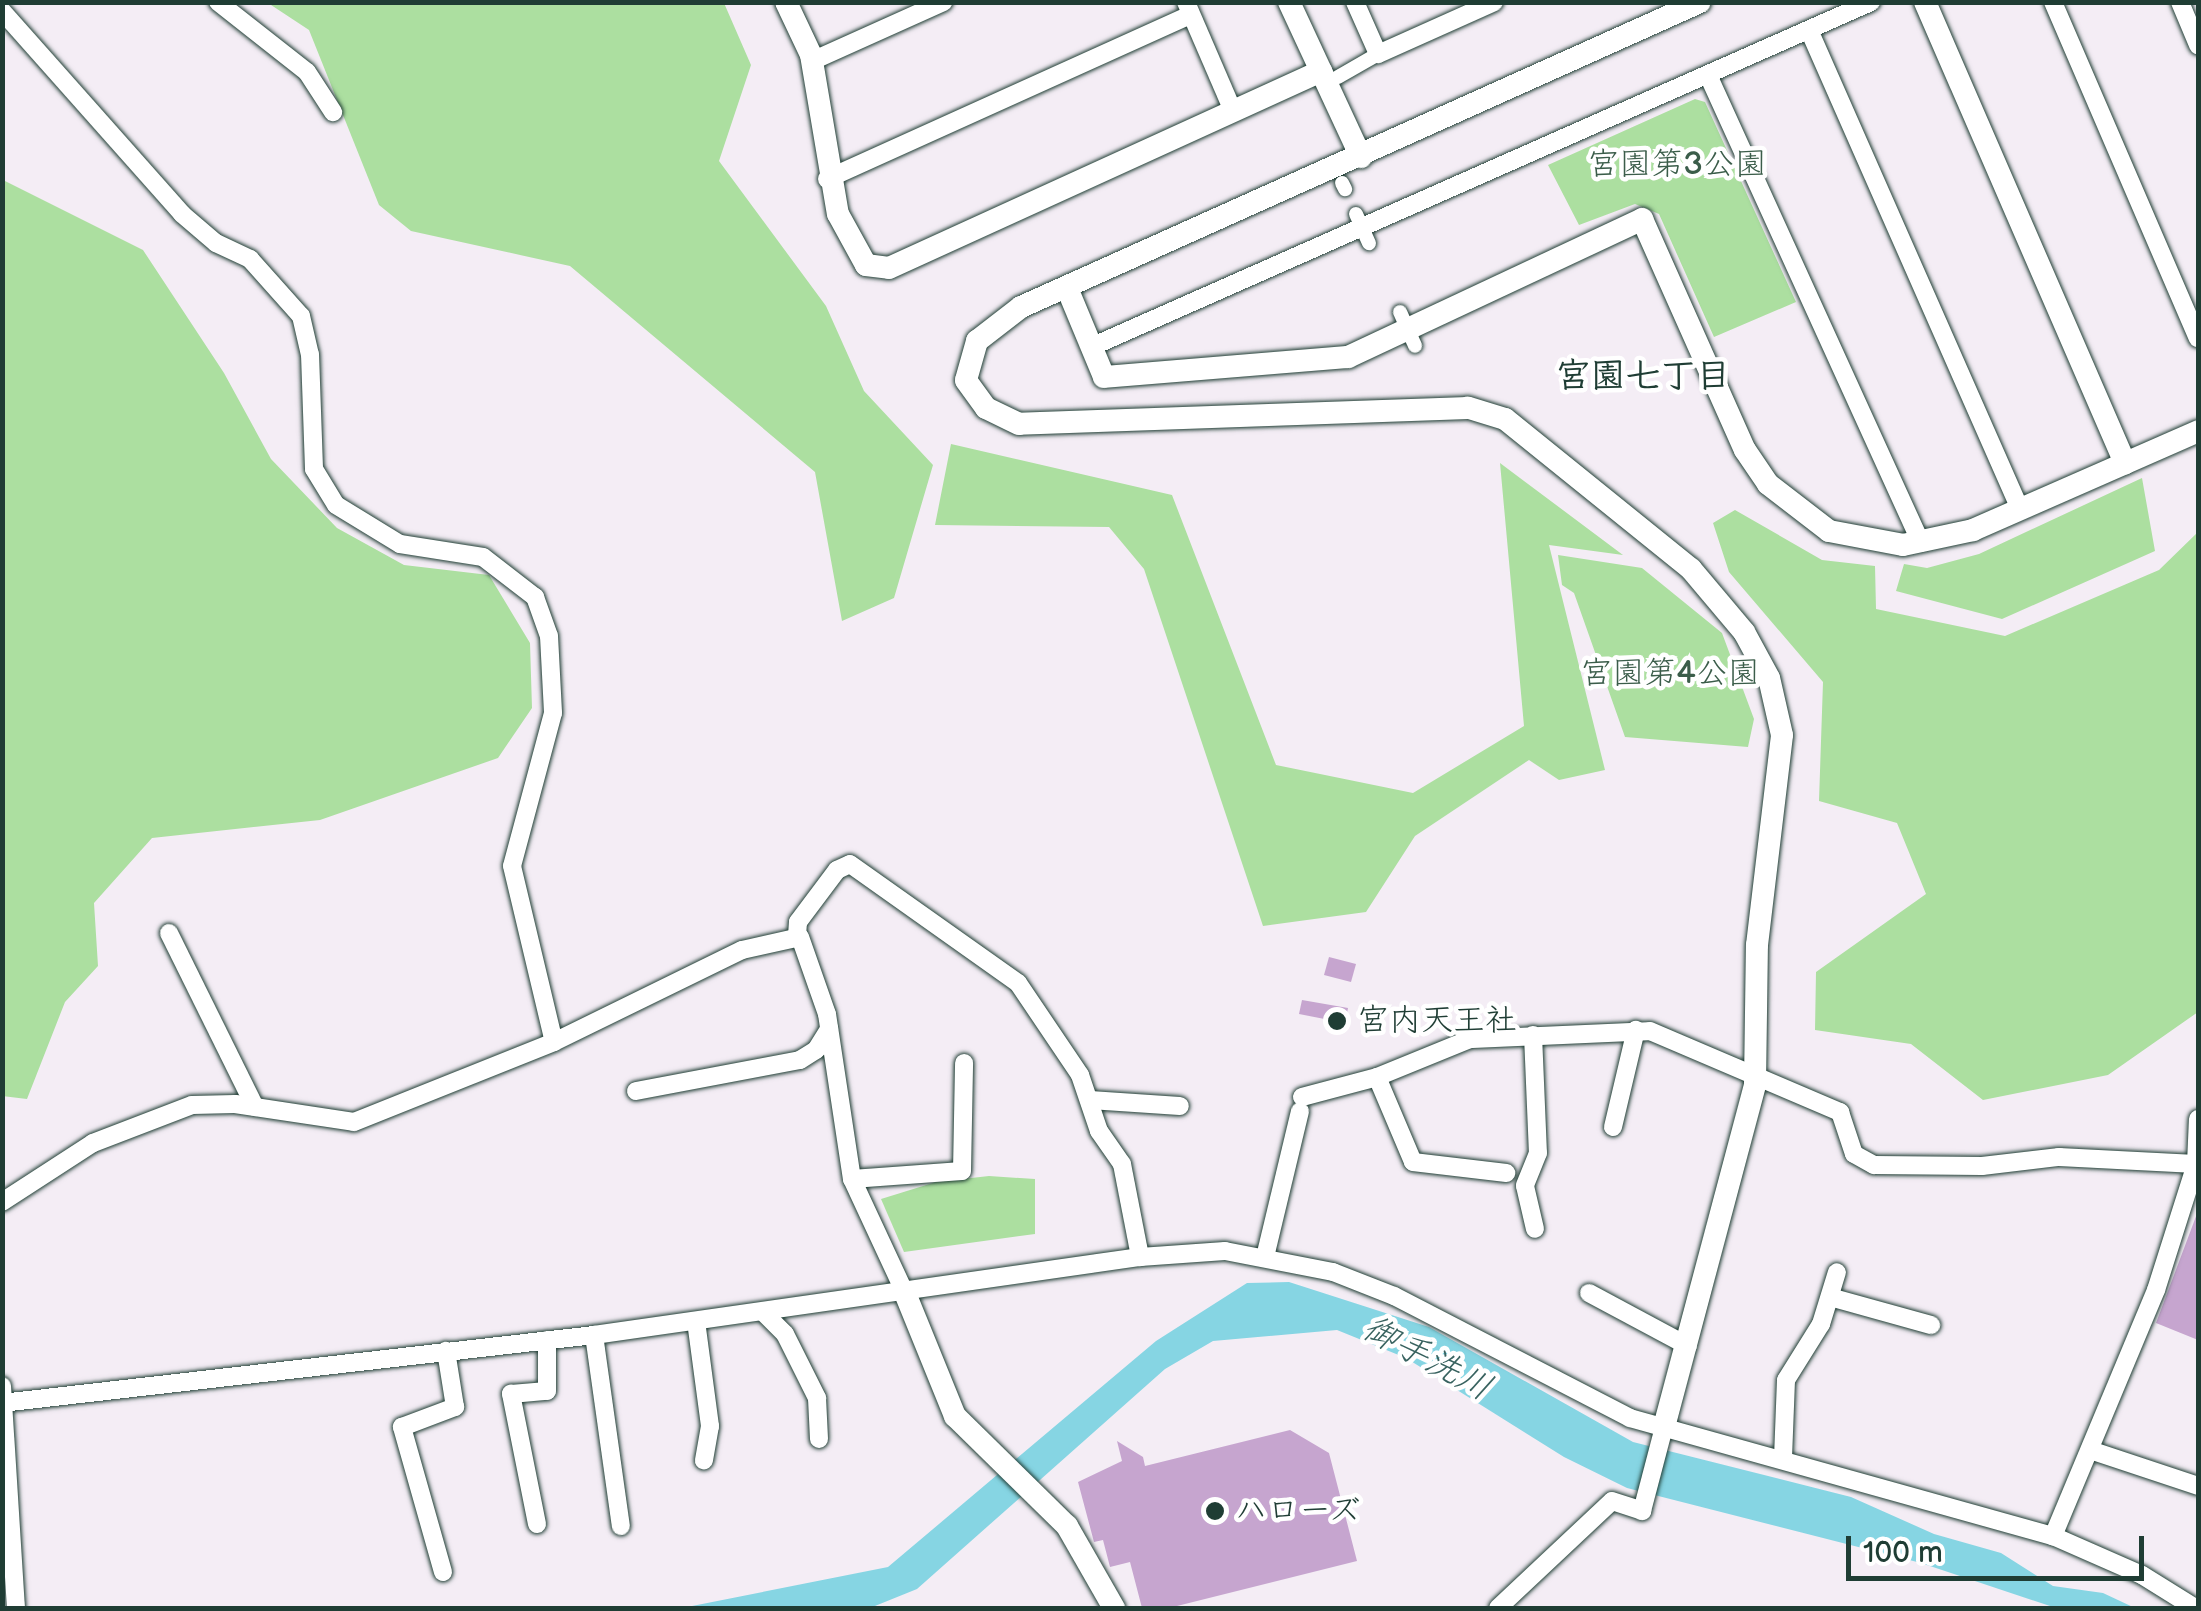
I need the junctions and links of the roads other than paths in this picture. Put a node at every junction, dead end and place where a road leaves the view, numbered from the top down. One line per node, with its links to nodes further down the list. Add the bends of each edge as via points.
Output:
1 (218, 2): 21 (street, via 307,72)
2 (786, 2): 17 (street)
3 (943, 2): 17 (street)
4 (1289, 2): 18 (street)
5 (1355, 2): 16 (street)
6 (1494, 2): 16 (street)
7 (1700, 2): 22 (street)
8 (1871, 2): 14 (street)
9 (1925, 2): 28 (street)
10 (2053, 2): 25 (street)
11 (2180, 2): 15 (street)
12 (1188, 9): 20 (street); 23 (street)
13 (2, 10): 36 (street, via 182,214 216,244 250,259 301,316 310,354 314,469 336,505 400,544 484,558 536,597 548,636 553,713 512,866)
14 (1809, 30): 19 (street); 29 (street)
15 (2198, 45)
16 (1378, 54): 18 (street)
17 (812, 61): 23 (street)
18 (1330, 74): 20 (street); 22 (street)
19 (1708, 75): 26 (street); 30 (street)
20 (1233, 111): 23 (street, via 889,268 866,265)
21 (332, 112)
22 (1361, 156): 24 (street)
23 (827, 180)
24 (1067, 288): 26 (street); 38 (street, via 990,324 976,341 966,380 998,417 1019,424 1138,423 1439,400 1505,420 1536,438 1692,569 1730,612 1769,678 1782,735 1757,945)
25 (2198, 338)
26 (1091, 347): 30 (street, via 1104,376 1348,357 1642,219 1745,450 1768,484 1829,531)
27 (2198, 431): 28 (street)
28 (2125, 463): 29 (street)
29 (2020, 510): 30 (street)
30 (1922, 544)
31 (169, 933): 43 (street)
32 (797, 936): 33 (street); 36 (street, via 742,950); 41 (street, via 798,922 837,870 857,867 1018,983)
33 (829, 1029): 40 (street, via 800,1060); 48 (street)
34 (1636, 1030): 35 (street); 38 (street); 45 (street)
35 (1533, 1034): 39 (street, via 1470,1039); 50 (street, via 1538,1153 1525,1186)
36 (554, 1042): 43 (street, via 374,1118 334,1122)
37 (964, 1063): 48 (street, via 962,1171)
38 (1755, 1072): 46 (street, via 1840,1112 1854,1154 1874,1165 1982,1166 2060,1157); 62 (street)
39 (1378, 1077): 47 (street, via 1413,1162); 52 (street, via 1301,1104)
40 (636, 1091)
41 (1090, 1100): 42 (street); 51 (street, via 1099,1132 1122,1164)
42 (1180, 1106)
43 (255, 1108): 49 (street, via 192,1105 114,1133)
44 (2198, 1119): 46 (street)
45 (1613, 1128)
46 (2196, 1164): 67 (street)
47 (1506, 1173)
48 (852, 1180): 54 (street)
49 (2, 1202)
50 (1536, 1229)
51 (1140, 1256): 52 (street, via 1225,1251); 54 (street)
52 (1265, 1257): 65 (street, via 1333,1272 1394,1296)
53 (1837, 1272): 56 (street)
54 (905, 1293): 57 (street); 76 (street, via 948,1406 1084,1549)
55 (1589, 1293): 62 (street)
56 (1830, 1298): 59 (street); 68 (street, via 1786,1380)
57 (763, 1312): 58 (street); 66 (street, via 785,1334 817,1398)
58 (696, 1321): 60 (street); 69 (street, via 710,1426)
59 (1931, 1324)
60 (594, 1335): 61 (street); 72 (street)
61 (548, 1340): 63 (street); 71 (street, via 548,1391 511,1394)
62 (1688, 1346): 65 (street)
63 (446, 1351): 64 (street); 74 (street, via 455,1407 402,1427)
64 (3, 1397): 75 (street)
65 (1662, 1434): 68 (street); 77 (street, via 1642,1511 1612,1501)
66 (820, 1439)
67 (2093, 1451): 70 (street); 73 (street, via 2072,1479)
68 (1783, 1458): 73 (street)
69 (704, 1460)
70 (2198, 1486)
71 (537, 1524)
72 (621, 1526)
73 (2053, 1536): 78 (street, via 2142,1575)
74 (444, 1572)
75 (16, 1608)
76 (1114, 1608)
77 (1498, 1608)
78 (2196, 1608)

